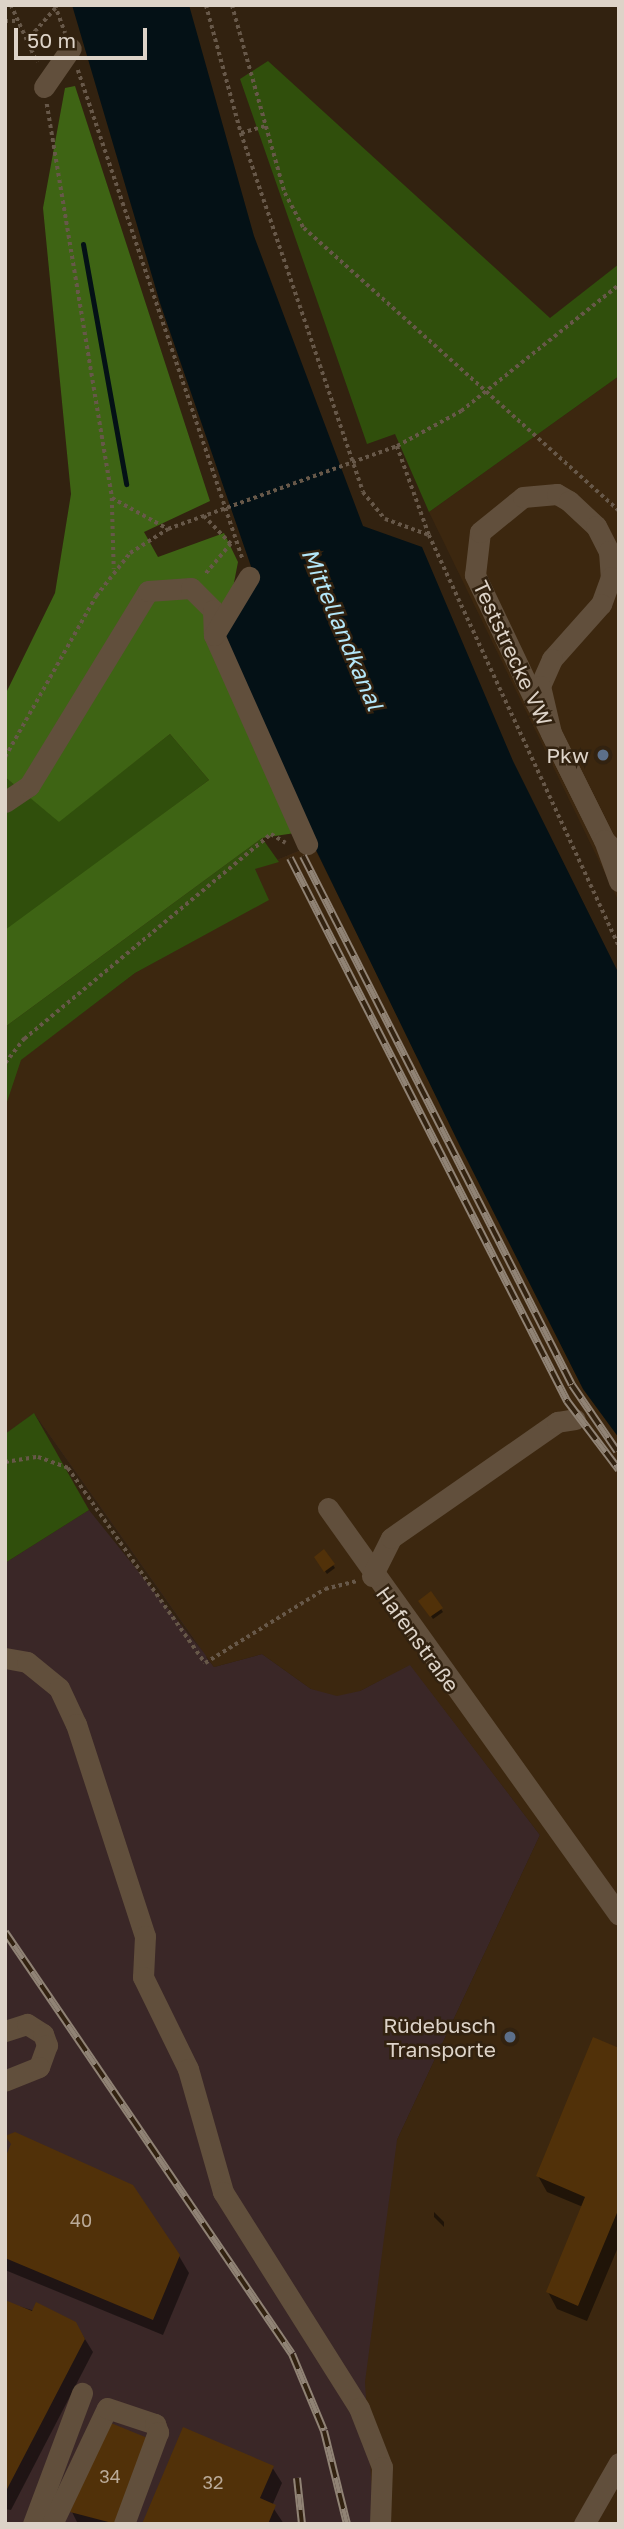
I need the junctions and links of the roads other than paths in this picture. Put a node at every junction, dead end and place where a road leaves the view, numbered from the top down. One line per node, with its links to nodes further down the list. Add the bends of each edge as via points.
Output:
1 (71, 48): 2 (street)
2 (44, 87)
3 (249, 577): 4 (street)
4 (214, 635): 5 (street, via 213,610 191,588 148,590 29,786); 6 (street)
5 (5, 802)
6 (303, 847)
7 (611, 847): 7 (street, Teststrecke VW, via 597,827 585,803 579,790 573,778 567,765 561,753 536,703 475,575 473,549 492,517 540,493 569,501 596,526 609,551 611,577 601,604 552,659 540,686 551,733 562,757 568,768 574,780 580,792 598,828); 8 (street, Teststrecke VW)
8 (619, 881)
9 (575, 1419): 11 (street, Hafenstraße, via 557,1422 391,1538)
10 (328, 1508): 11 (street)
11 (372, 1576): 13 (street, Hafenstraße)
12 (5, 1658): 21 (street, via 27,1662 59,1688 76,1724 145,1936 143,1977 188,2069 223,2192 359,2408 382,2467)
13 (619, 1915)
14 (7, 2024): 15 (street, via 35,2028 47,2045 38,2067)
15 (5, 2081)
16 (82, 2393): 18 (street)
17 (619, 2463): 22 (street)
18 (33, 2524)
19 (52, 2524): 20 (street, via 107,2408 155,2424 158,2432)
20 (124, 2524)
21 (380, 2524)
22 (584, 2524)

